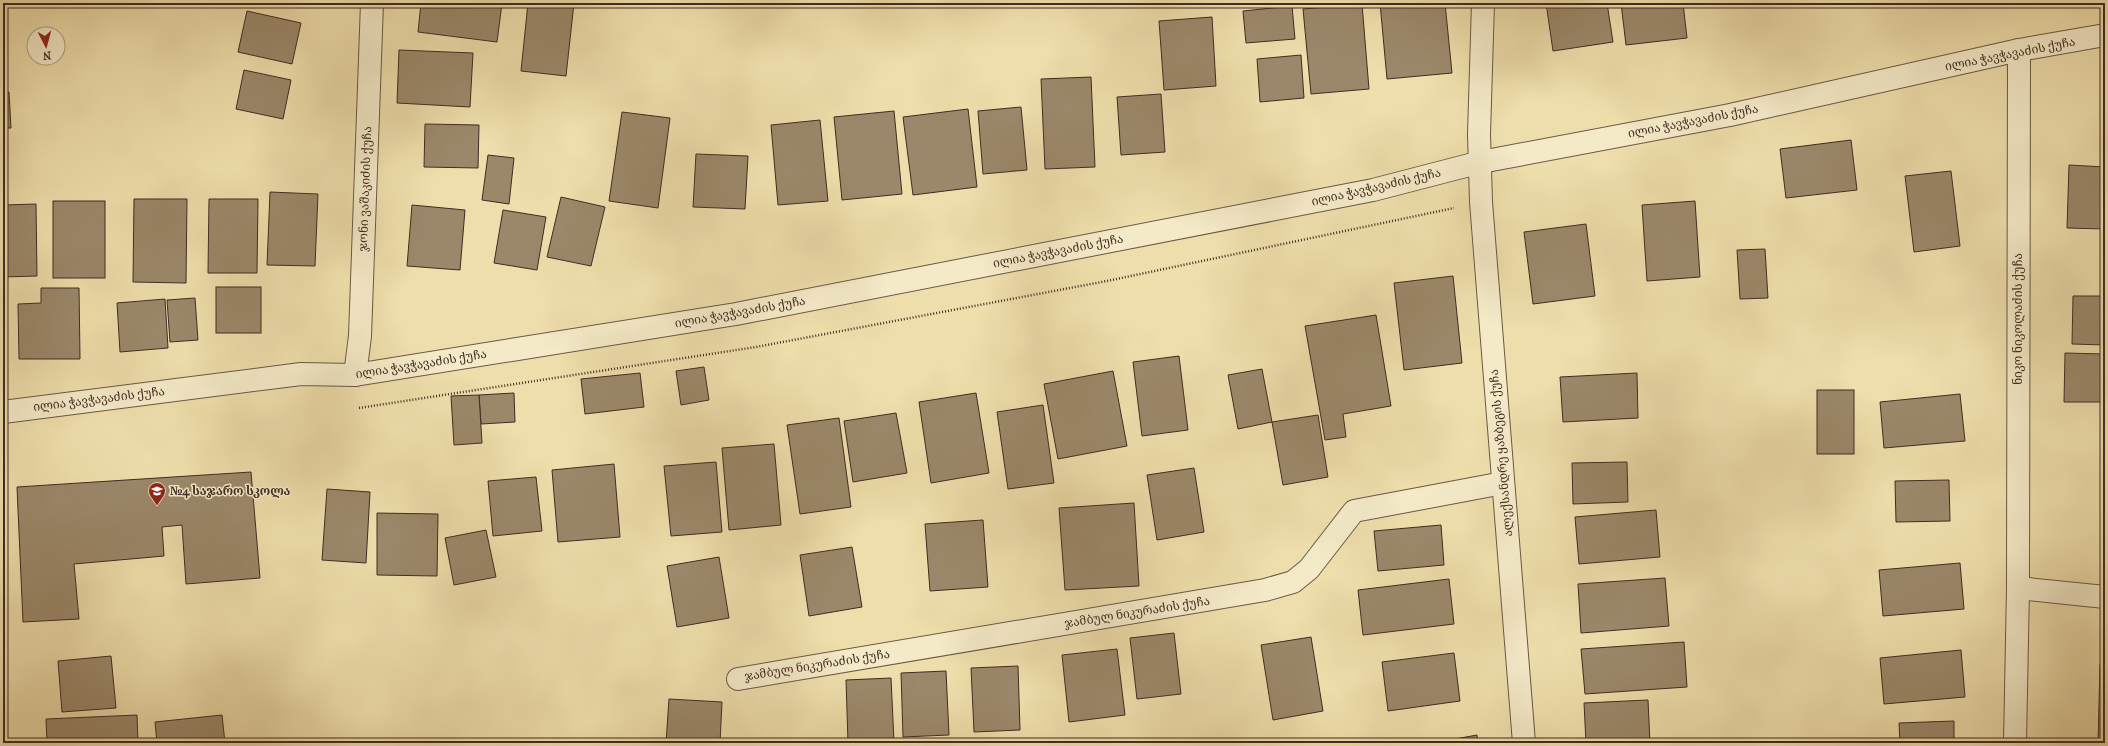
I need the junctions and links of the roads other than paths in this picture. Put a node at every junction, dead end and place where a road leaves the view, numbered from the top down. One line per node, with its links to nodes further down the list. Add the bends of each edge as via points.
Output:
1 (372, 3): 6 (street, ჯონი ვაშაკიძის ქუჩა, via 360,336)
2 (1483, 3): 5 (street, ალექსანდრე ყაზბეგის ქუჩა, via 1479,134)
3 (2105, 35): 4 (street, ილია ჭავჭავაძის ქუჩა)
4 (2019, 50): 5 (street, ილია ჭავჭავაძის ქუჩა, via 1730,114); 9 (street, ნიკო ნიკოლაძის ქუჩა)
5 (1481, 162): 6 (street, ილია ჭავჭავაძის ქუჩა, via 1374,190 736,314); 8 (street, ალექსანდრე ყაზბეგის ქუჩა, via 1481,202)
6 (355, 375): 7 (street, ილია ჭავჭავაძის ქუჩა, via 301,374)
7 (3, 412)
8 (1503, 483): 11 (street, ჯამბულ ნიკურაძის ქუჩა, via 1354,512 1308,569 1292,582 1265,590); 12 (street, ალექსანდრე ყაზბეგის ქუჩა)
9 (2018, 588): 10 (street); 13 (street, ნიკო ნიკოლაძის ქუჩა)
10 (2105, 597)
11 (738, 679)
12 (1524, 743)
13 (2015, 743)

